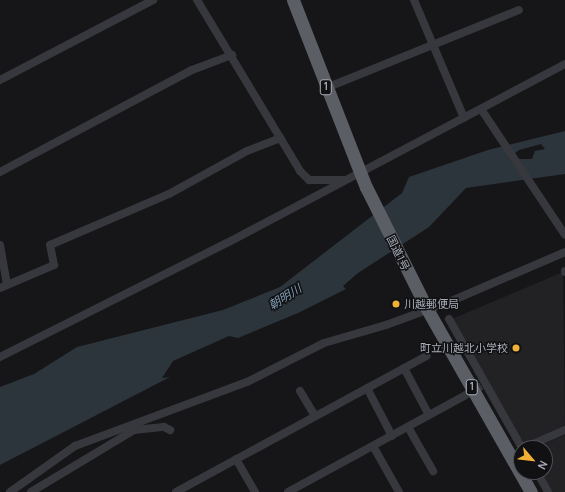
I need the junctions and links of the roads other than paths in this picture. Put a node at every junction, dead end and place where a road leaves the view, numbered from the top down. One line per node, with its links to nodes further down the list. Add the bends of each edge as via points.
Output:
1 (153, 0): 9 (street)
2 (197, 0): 7 (street)
3 (293, 0): 10 (highway, 国道1号 / 1)
4 (414, 0): 6 (street)
5 (519, 10): 6 (street)
6 (434, 44): 10 (street); 12 (street)
7 (232, 55): 13 (street); 14 (street, via 192,70)
8 (565, 64): 11 (street)
9 (0, 80)
10 (326, 88): 15 (highway, 国道1号 / 1)
11 (481, 109): 12 (street); 16 (street, via 558,220)
12 (464, 118): 15 (street)
13 (280, 138): 15 (street, via 300,171 309,180); 19 (street, via 247,151 169,194 50,245 54,265)
14 (0, 172)
15 (355, 176): 20 (highway, 国道1号 / 1, via 366,187); 23 (street)
16 (565, 235)
17 (0, 245): 19 (street)
18 (565, 252): 20 (street)
19 (3, 286)
20 (427, 309): 30 (street, via 324,342 247,382); 47 (highway, 国道1号 / 1)
21 (449, 319): 35 (street)
22 (427, 356): 24 (street)
23 (0, 357)
24 (404, 368): 25 (street); 29 (street)
25 (367, 388): 28 (street); 34 (street)
26 (300, 391): 28 (street)
27 (464, 396): 29 (street)
28 (315, 416): 38 (street)
29 (429, 416): 31 (street)
30 (134, 427): 32 (street, via 164,427); 41 (street, via 65,451); 42 (street)
31 (408, 427): 34 (street); 39 (street)
32 (170, 430)
33 (565, 430): 36 (street)
34 (392, 436): 37 (street)
35 (518, 440)
36 (542, 440)
37 (373, 446): 45 (street); 46 (street)
38 (236, 459): 43 (street); 44 (street)
39 (433, 471)
40 (541, 480): 48 (street)
41 (10, 492)
42 (31, 492)
43 (176, 492)
44 (255, 492)
45 (288, 492)
46 (399, 492)
47 (531, 492)
48 (548, 492)

